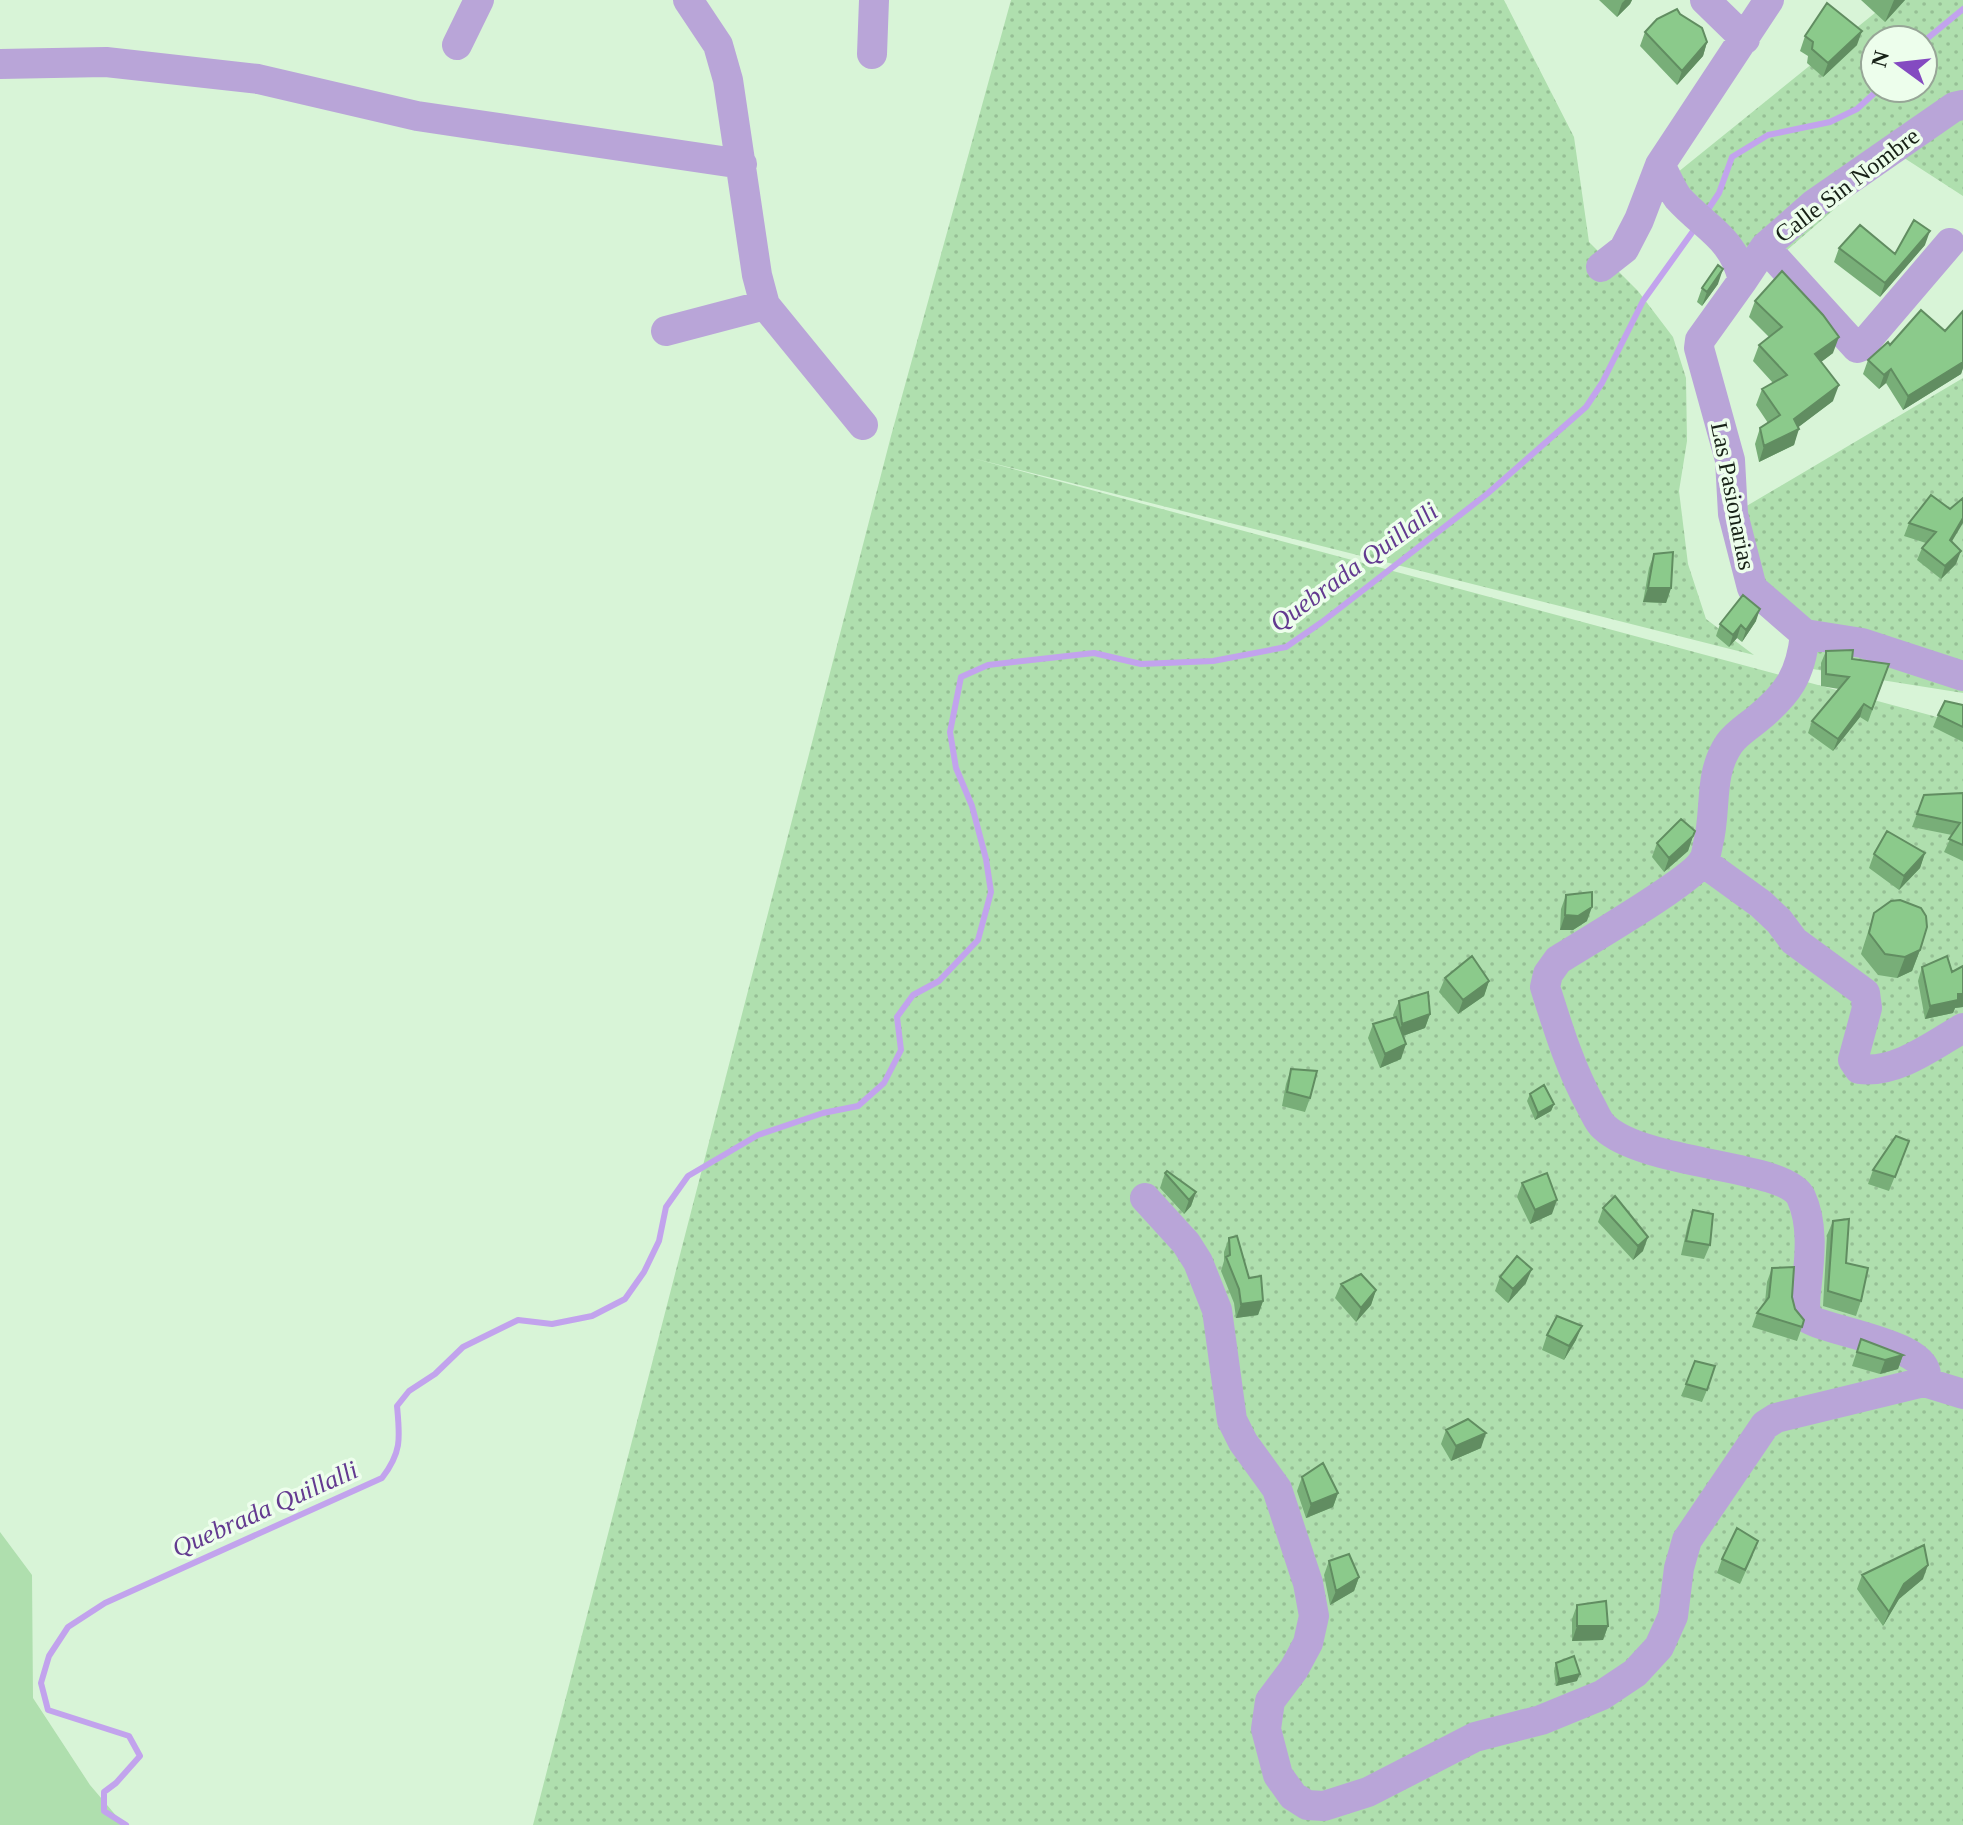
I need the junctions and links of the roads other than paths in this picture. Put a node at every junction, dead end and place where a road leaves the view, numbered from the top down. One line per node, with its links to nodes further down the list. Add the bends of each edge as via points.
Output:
1 (479, 0): 7 (street)
2 (688, 0): 11 (street, via 718,45)
3 (874, 0): 8 (street)
4 (1705, 0): 6 (street)
5 (1769, 0): 6 (street)
6 (1745, 39): 12 (street)
7 (457, 45)
8 (872, 54)
9 (0, 64): 11 (street, via 106,62 258,79 417,116)
10 (1963, 105): 14 (street, Calle Sin Nombre, via 1856,173)
11 (742, 164): 17 (street)
12 (1660, 165): 15 (street, via 1624,249); 16 (street, via 1677,196 1723,238 1738,260)
13 (1950, 243): 14 (street, via 1857,348)
14 (1765, 247): 16 (street, Calle Sin Nombre)
15 (1601, 267)
16 (1743, 280): 20 (street, Las Pasionarias, via 1699,348 1730,460 1733,514 1752,588)
17 (765, 305): 18 (street); 19 (street)
18 (666, 331)
19 (863, 425)
20 (1805, 634): 21 (street, via 1862,643); 22 (street, via 1795,680 1731,741 1719,761 1712,791 1713,825)
21 (1963, 676)
22 (1703, 862): 23 (street, via 1761,904 1794,941 1865,993 1867,1008 1853,1060 1859,1069 1874,1071 1911,1058); 25 (street, via 1558,960 1548,974 1545,987 1573,1074 1602,1125 1624,1142 1766,1175 1795,1189 1809,1222 1807,1318 1896,1347 1926,1367)
23 (1963, 1028)
24 (1145, 1198): 25 (street, via 1198,1262 1217,1310 1232,1420 1277,1489 1308,1583 1314,1616 1308,1643 1270,1701 1266,1729 1278,1775 1307,1805 1324,1806 1368,1792 1475,1737 1541,1720 1602,1695 1635,1673 1659,1647 1673,1616 1687,1540 1765,1425)
25 (1924, 1382): 26 (street)
26 (1963, 1394)

